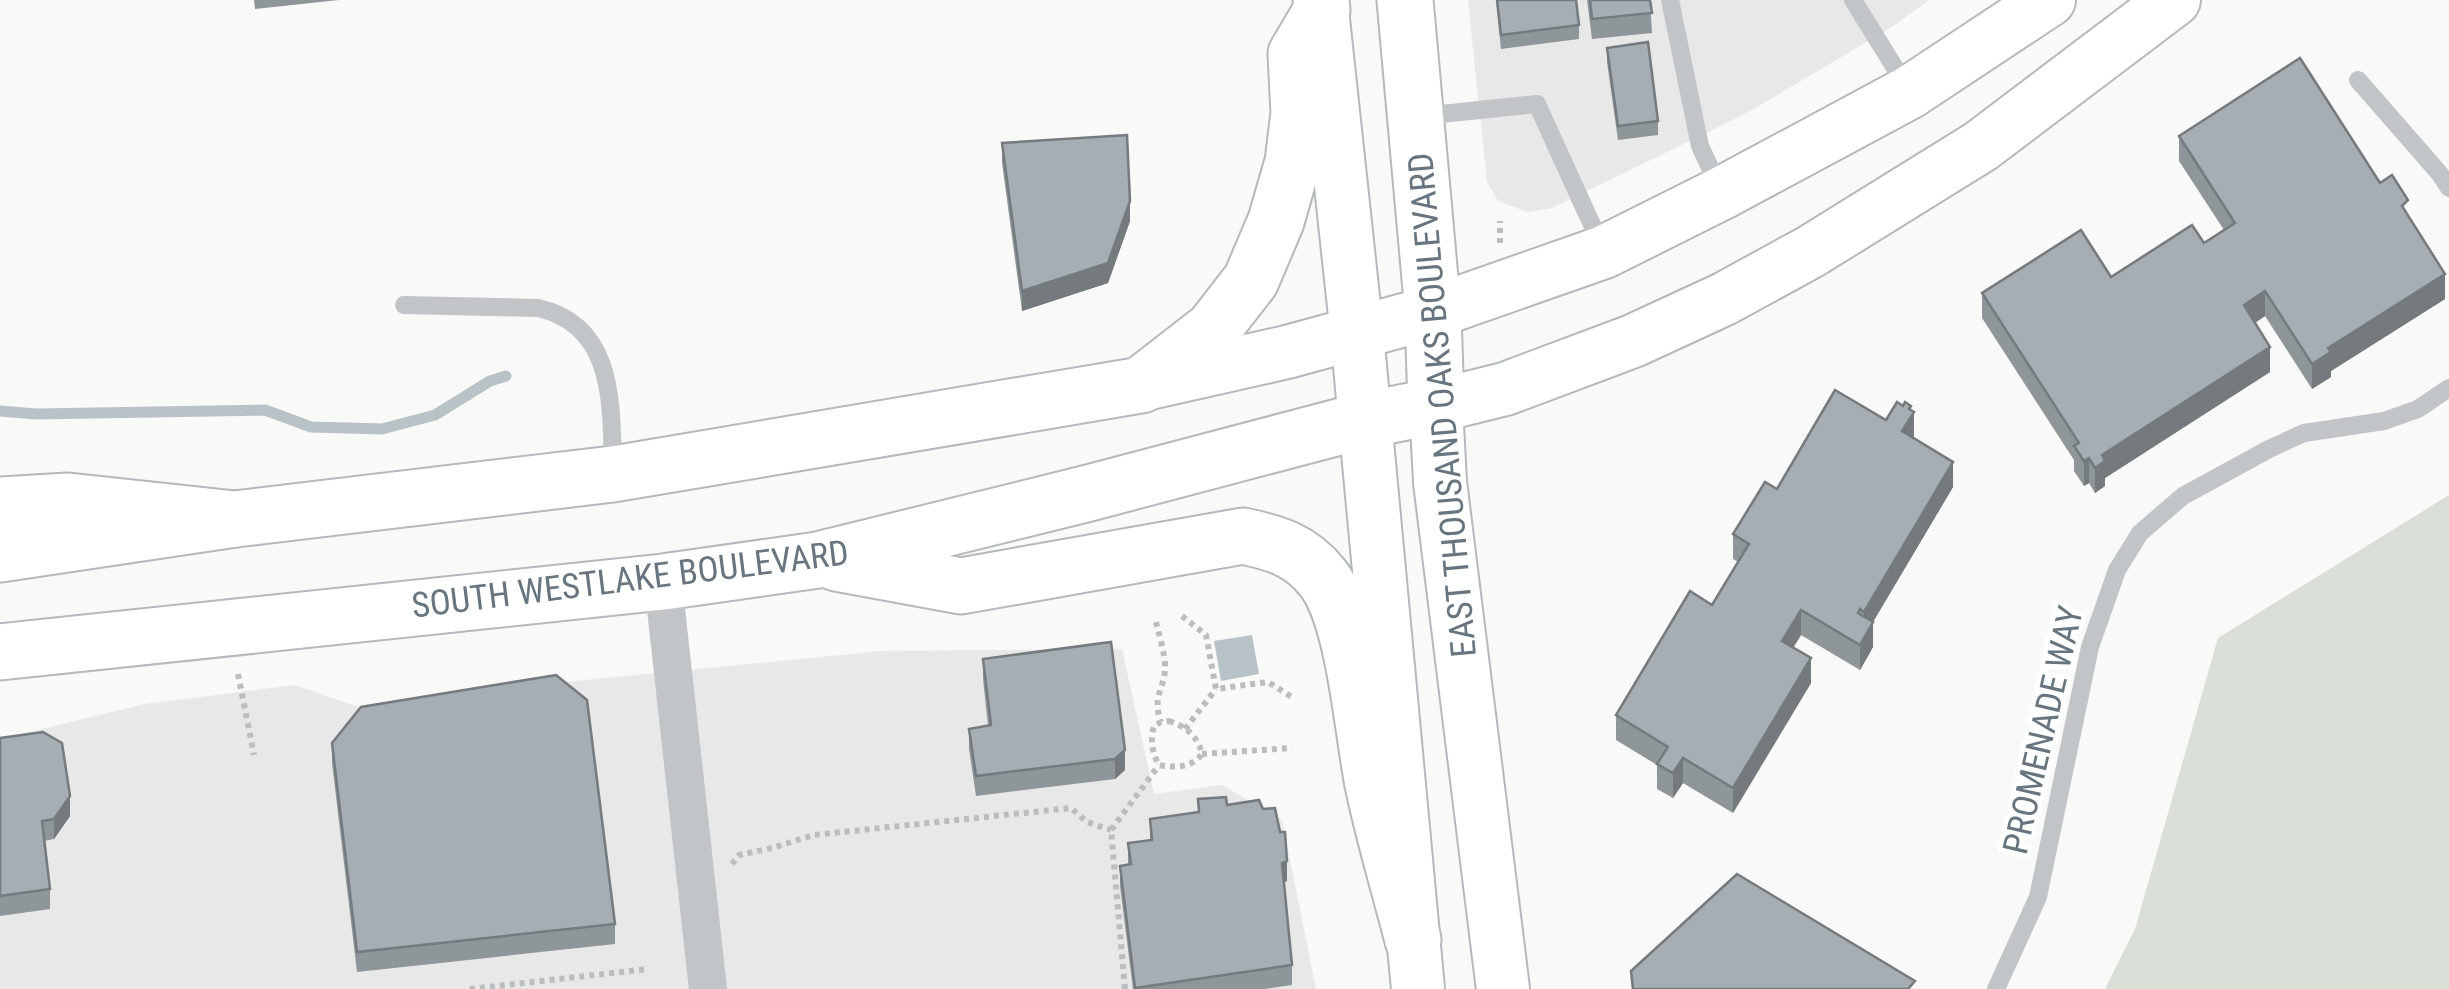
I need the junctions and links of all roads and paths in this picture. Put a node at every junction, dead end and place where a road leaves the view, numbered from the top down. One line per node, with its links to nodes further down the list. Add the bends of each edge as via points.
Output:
1 (1405, 0): 9 (main road, EAST THOUSAND OAKS BOULEVARD)
2 (1670, 0): 11 (lane, via 1700,146)
3 (1853, 0): 8 (lane)
4 (2049, 0): 8 (main road)
5 (2174, 0): 18 (main road, via 1981,146 1810,252 1633,341 1505,389)
6 (1322, 5): 15 (main road); 16 (main road, via 1296,54 1293,162 1251,280 1213,329)
7 (2358, 80): 10 (lane)
8 (1910, 92): 11 (main road)
9 (1417, 116): 12 (lane, via 1537,104); 14 (main road, EAST THOUSAND OAKS BOULEVARD)
10 (2449, 188)
11 (1722, 193): 12 (main road)
12 (1604, 252): 14 (main road)
13 (404, 305): 20 (lane, via 538,308 560,313 584,331 604,364)
14 (1433, 312): 15 (main road); 18 (main road, EAST THOUSAND OAKS BOULEVARD)
15 (1357, 334): 16 (main road); 19 (main road)
16 (1142, 385): 20 (main road)
17 (2449, 388): 46 (lane, PROMENADE WAY, via 2384,420 2304,433 2269,449 2183,496 2140,533 2117,570 2090,647 2038,897)
18 (1436, 406): 19 (main road, SOUTH WESTLAKE BOULEVARD); 45 (main road, EAST THOUSAND OAKS BOULEVARD)
19 (1365, 420): 24 (main road, SOUTH WESTLAKE BOULEVARD); 40 (main road)
20 (613, 474): 22 (main road)
21 (0, 505): 22 (main road, via 68,500)
22 (236, 520): 23 (main road)
23 (0, 554)
24 (818, 560): 25 (main road, SOUTH WESTLAKE BOULEVARD); 40 (main road, via 961,586 1243,536 1289,548 1324,578 1338,604)
25 (663, 582): 28 (main road, SOUTH WESTLAKE BOULEVARD); 43 (street)
26 (1182, 616): 30 (path, via 1206,635)
27 (1156, 622): 32 (path, via 1164,663 1156,698)
28 (0, 652)
29 (238, 674): 36 (path)
30 (1216, 688): 31 (path, via 1268,682); 33 (path)
31 (1295, 699)
32 (1161, 722): 33 (path); 37 (path, via 1151,735)
33 (1186, 729): 35 (path)
34 (1292, 748): 35 (path)
35 (1202, 754): 37 (path, via 1188,765)
36 (254, 756)
37 (1159, 765): 38 (path)
38 (1110, 830): 39 (path, via 1071,808 814,835 739,855 731,862); 44 (path)
39 (733, 880)
40 (1416, 965)
41 (648, 968): 42 (path)
42 (470, 989)
43 (708, 989)
44 (1126, 989)
45 (1504, 989)
46 (1996, 989)

